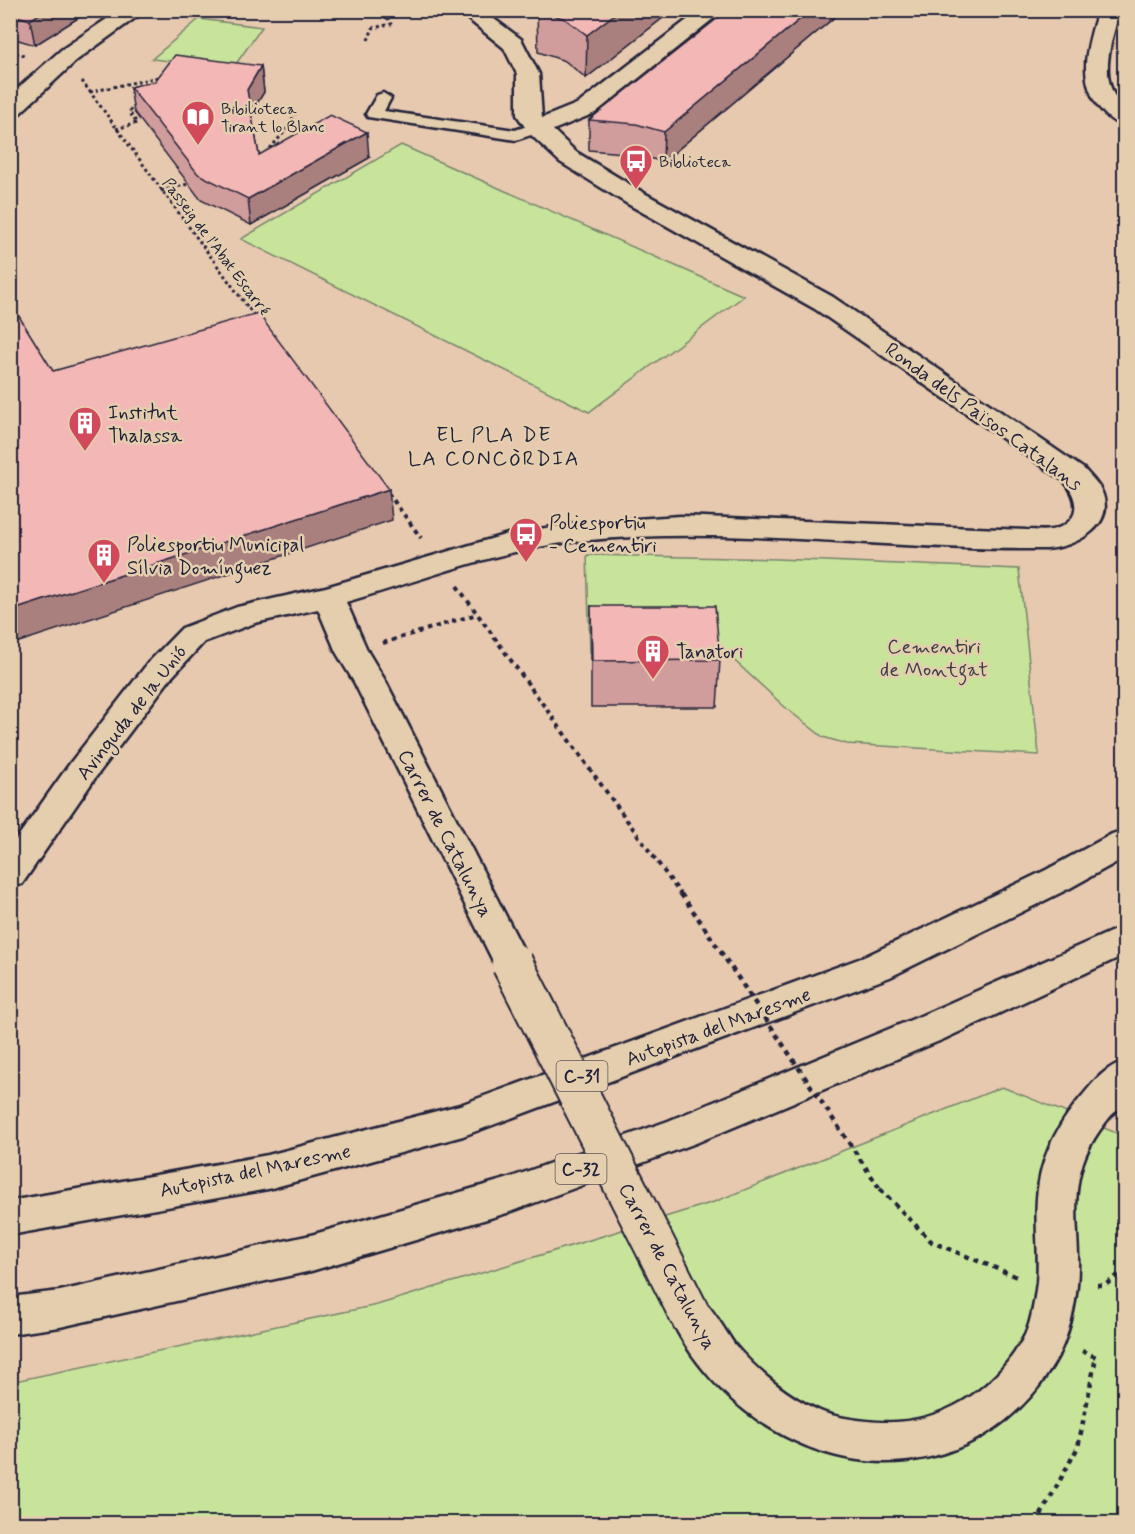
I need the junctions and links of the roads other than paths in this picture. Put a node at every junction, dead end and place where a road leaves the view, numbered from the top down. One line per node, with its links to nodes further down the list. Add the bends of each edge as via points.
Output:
1 (136, 10): 6 (main road, via 77,48)
2 (467, 10): 8 (main road, via 513,44 528,74 529,116)
3 (714, 10): 8 (main road, via 587,108)
4 (1109, 10): 7 (main road, via 1096,76 1105,101)
5 (383, 98): 8 (lane, via 374,114 516,135)
6 (10, 110)
7 (1125, 119)
8 (537, 128): 9 (main road, Ronda dels Països Catalans, via 568,157 622,191 824,303 1074,475 1091,503 1089,516 1078,529 1059,538 1026,540 680,525 577,532 508,544)
9 (328, 597): 11 (main road, Avinguda de la Unió, via 248,614 193,635 159,671 90,761); 13 (main road, Carrer de Catalunya, bridge, via 352,652 690,1315 718,1358 754,1395 811,1429 875,1443 932,1439 984,1414 1021,1377 1044,1337 1057,1282 1056,1210 1061,1169 1072,1139 1099,1101)
10 (1125, 843): 14 (main road, Autopista del Maresme / C-31, via 877,967 463,1120 268,1172)
11 (10, 875)
12 (1125, 940): 15 (main road, C-32, via 931,1028 715,1119 507,1196 311,1253 60,1309)
13 (1125, 1076)
14 (10, 1218)
15 (10, 1316)

